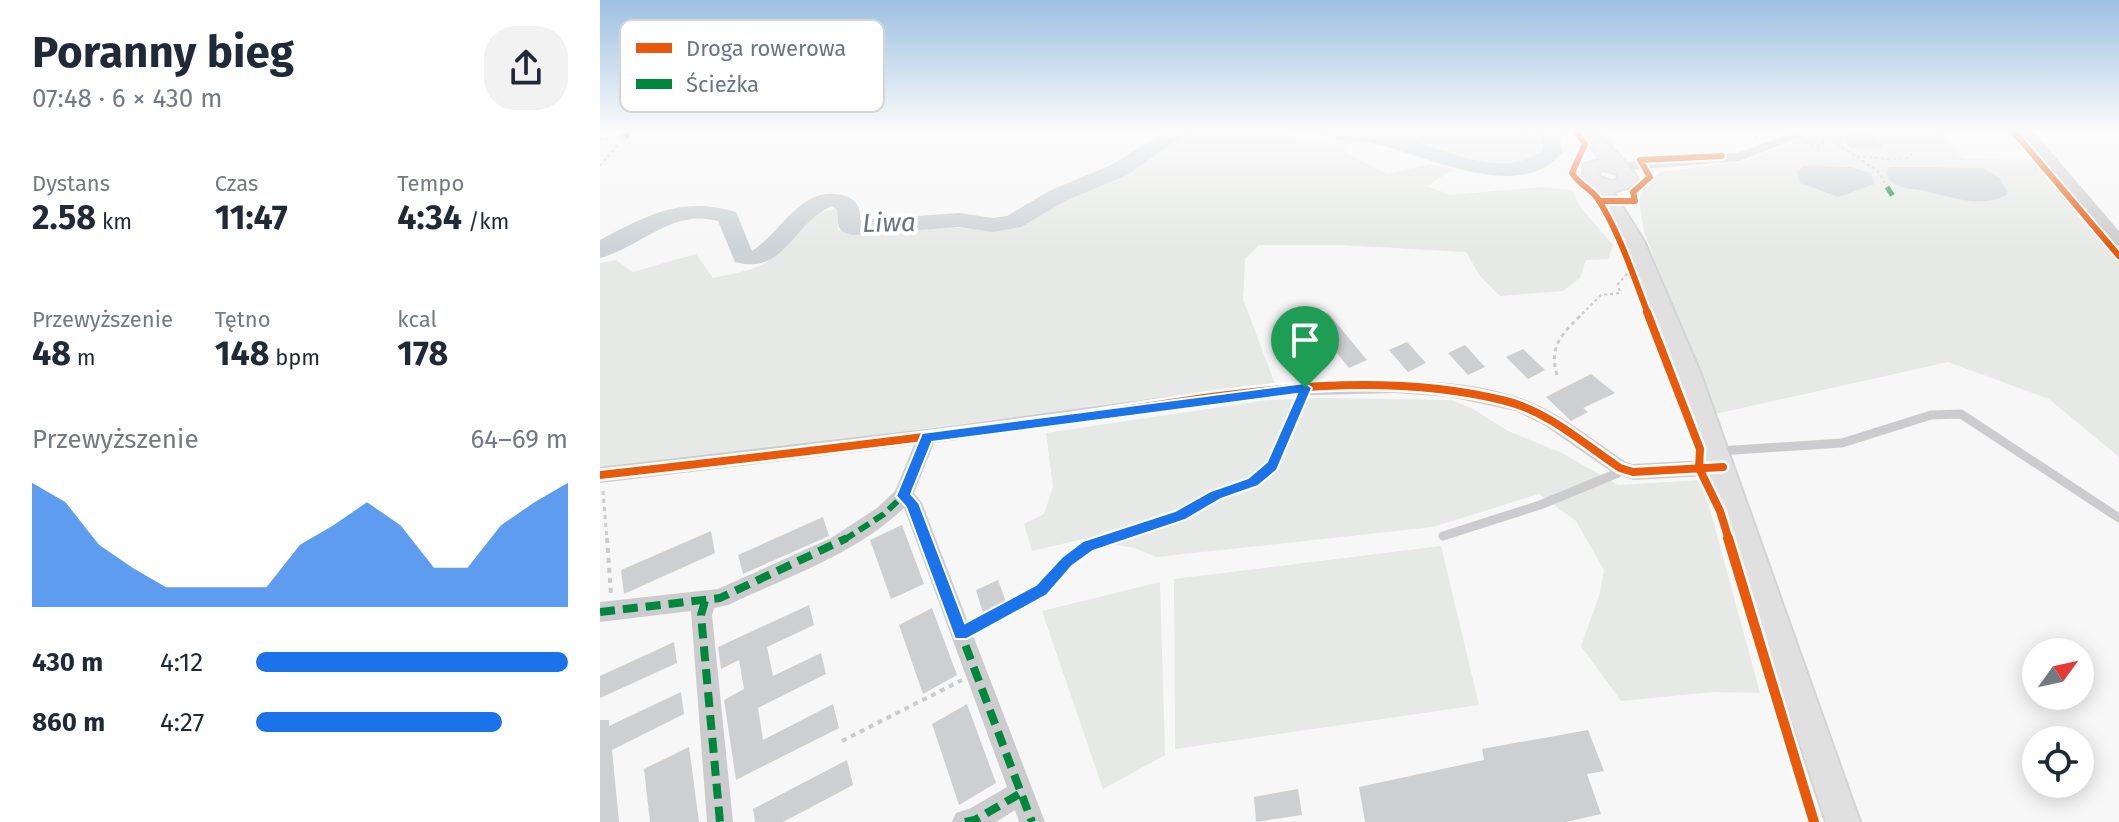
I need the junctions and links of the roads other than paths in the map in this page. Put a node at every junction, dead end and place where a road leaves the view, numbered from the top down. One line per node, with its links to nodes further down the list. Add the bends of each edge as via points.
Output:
1 (1596, 170): 6 (main road)
2 (1620, 170): 5 (main road)
3 (1653, 170): 5 (street)
4 (2059, 170): 8 (street)
5 (1623, 174): 6 (main road, via 1618,186); 7 (main road)
6 (1596, 175): 7 (main road)
7 (1634, 241): 10 (main road)
8 (2119, 241)
9 (927, 437): 11 (street, via 1305,388 1391,388 1504,400 1549,421); 12 (street); 13 (street)
10 (1720, 459): 11 (street, via 1650,473); 14 (lane, via 1846,443 1948,412 1961,414); 22 (main road)
11 (1620, 468): 15 (lane, via 1540,505)
12 (601, 475)
13 (903, 496): 16 (street, via 838,544); 18 (street, via 912,503)
14 (2119, 518)
15 (1443, 536)
16 (705, 601): 17 (street); 19 (street, via 701,615)
17 (606, 612)
18 (1021, 793): 20 (street); 21 (street)
19 (720, 822)
20 (965, 822)
21 (1032, 822)
22 (1843, 822)

